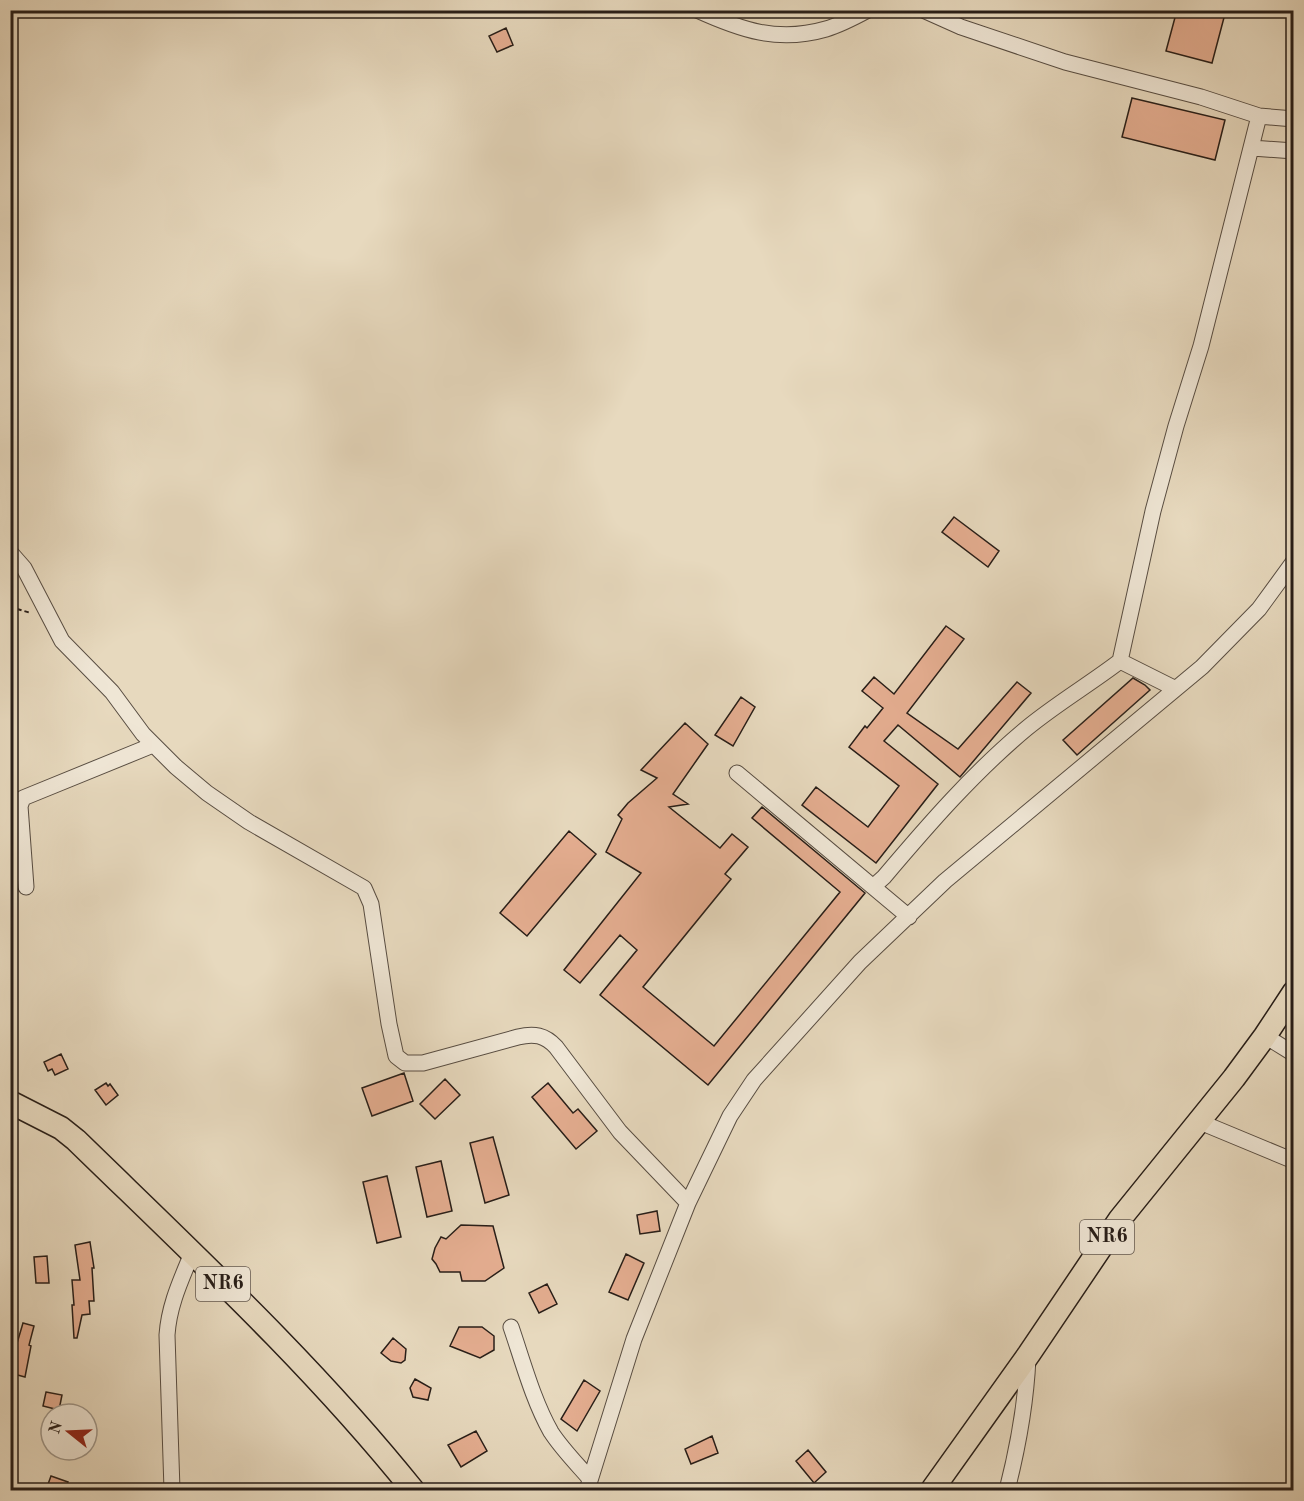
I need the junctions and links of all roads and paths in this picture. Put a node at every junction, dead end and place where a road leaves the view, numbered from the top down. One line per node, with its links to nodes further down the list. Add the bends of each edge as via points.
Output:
1 (697, 10): 2 (street, via 737,27 782,36 828,28)
2 (868, 10)
3 (924, 10): 4 (street, via 961,27 1065,62)
4 (1259, 116): 5 (street); 6 (street)
5 (1293, 119)
6 (1252, 148): 7 (street); 10 (street, via 1153,511)
7 (1293, 151)
8 (10, 552): 12 (street, via 24,568 62,641 112,692)
9 (1293, 561): 11 (street, via 1259,609 1202,667)
10 (1120, 662): 11 (street); 14 (street, via 1049,711 1000,752)
11 (1174, 688): 16 (street, via 945,881)
12 (153, 745): 15 (street, via 23,798 20,806); 23 (street, via 207,794 364,888 371,904 389,1024 400,1060 423,1063 525,1035 541,1036 556,1047 620,1132)
13 (737, 773): 14 (street)
14 (874, 886): 16 (street)
15 (26, 887)
16 (909, 917): 23 (street, via 860,962 754,1080 730,1116)
17 (1293, 992): 18 (main road, NR6)
18 (1265, 1036): 19 (street); 21 (main road, NR6)
19 (1293, 1054)
20 (10, 1102): 24 (main road, NR6, via 76,1140)
21 (1200, 1122): 22 (street); 26 (main road, NR6, via 1120,1219)
22 (1293, 1161)
23 (688, 1203): 27 (street, via 634,1339)
24 (192, 1253): 28 (street, via 168,1319); 29 (main road, NR6, via 315,1376)
25 (511, 1328): 27 (street, via 540,1411)
26 (1029, 1354): 30 (main road, NR6); 31 (street, via 1027,1388)
27 (589, 1485)
28 (172, 1491)
29 (413, 1491)
30 (932, 1491)
31 (1007, 1491)

